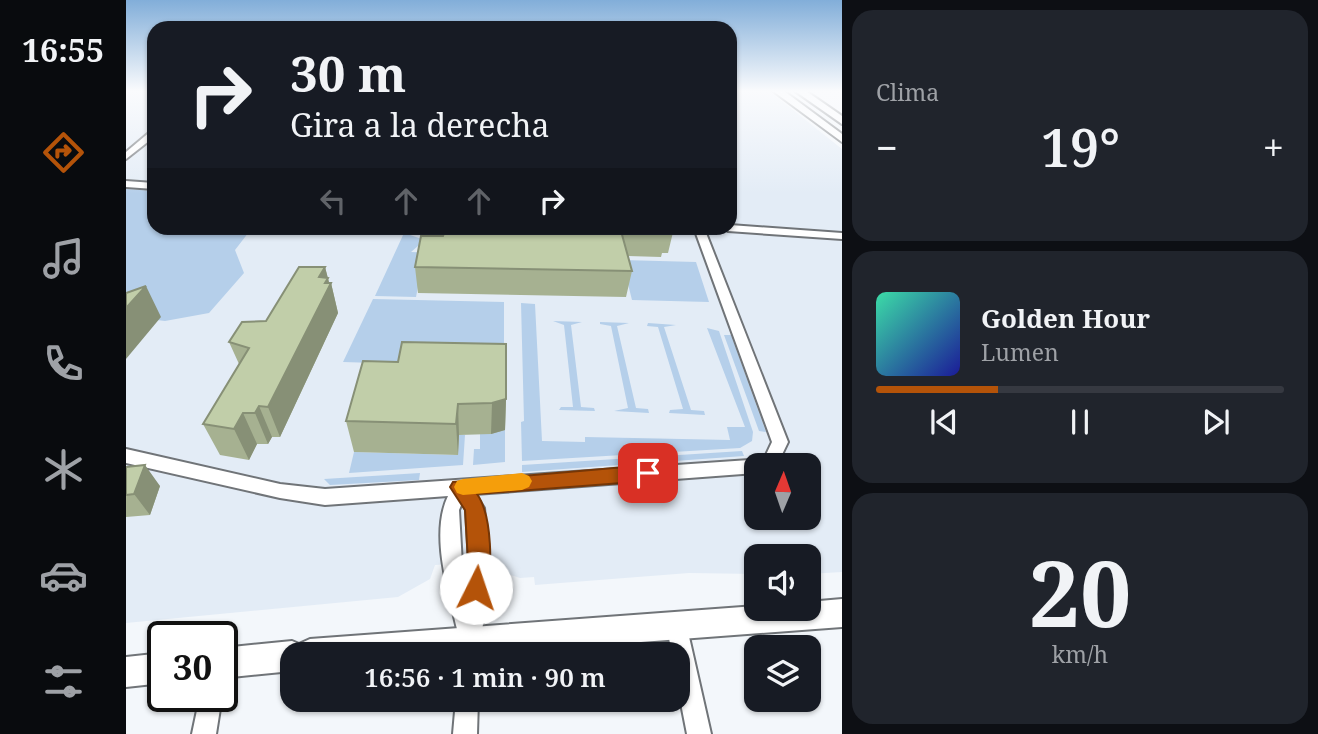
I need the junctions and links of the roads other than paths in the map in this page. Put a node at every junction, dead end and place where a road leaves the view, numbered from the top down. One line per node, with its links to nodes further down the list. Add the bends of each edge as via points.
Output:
1 (824, 125): 2 (street)
2 (840, 137)
3 (147, 139): 4 (street)
4 (129, 153)
5 (126, 184): 6 (street)
6 (147, 186)
7 (737, 229): 9 (street)
8 (702, 235): 10 (street, via 780,442)
9 (842, 236)
10 (775, 453)
11 (126, 456): 13 (street, via 315,496)
12 (744, 467): 13 (street)
13 (460, 487): 16 (street, via 450,510 452,565)
14 (842, 613): 15 (street)
15 (677, 628): 17 (street); 26 (street)
16 (468, 642)
17 (524, 642)
18 (280, 657): 19 (street)
19 (238, 661)
20 (147, 670): 21 (street)
21 (126, 672)
22 (208, 712): 24 (street)
23 (466, 712): 25 (street)
24 (204, 734)
25 (465, 734)
26 (699, 734)

